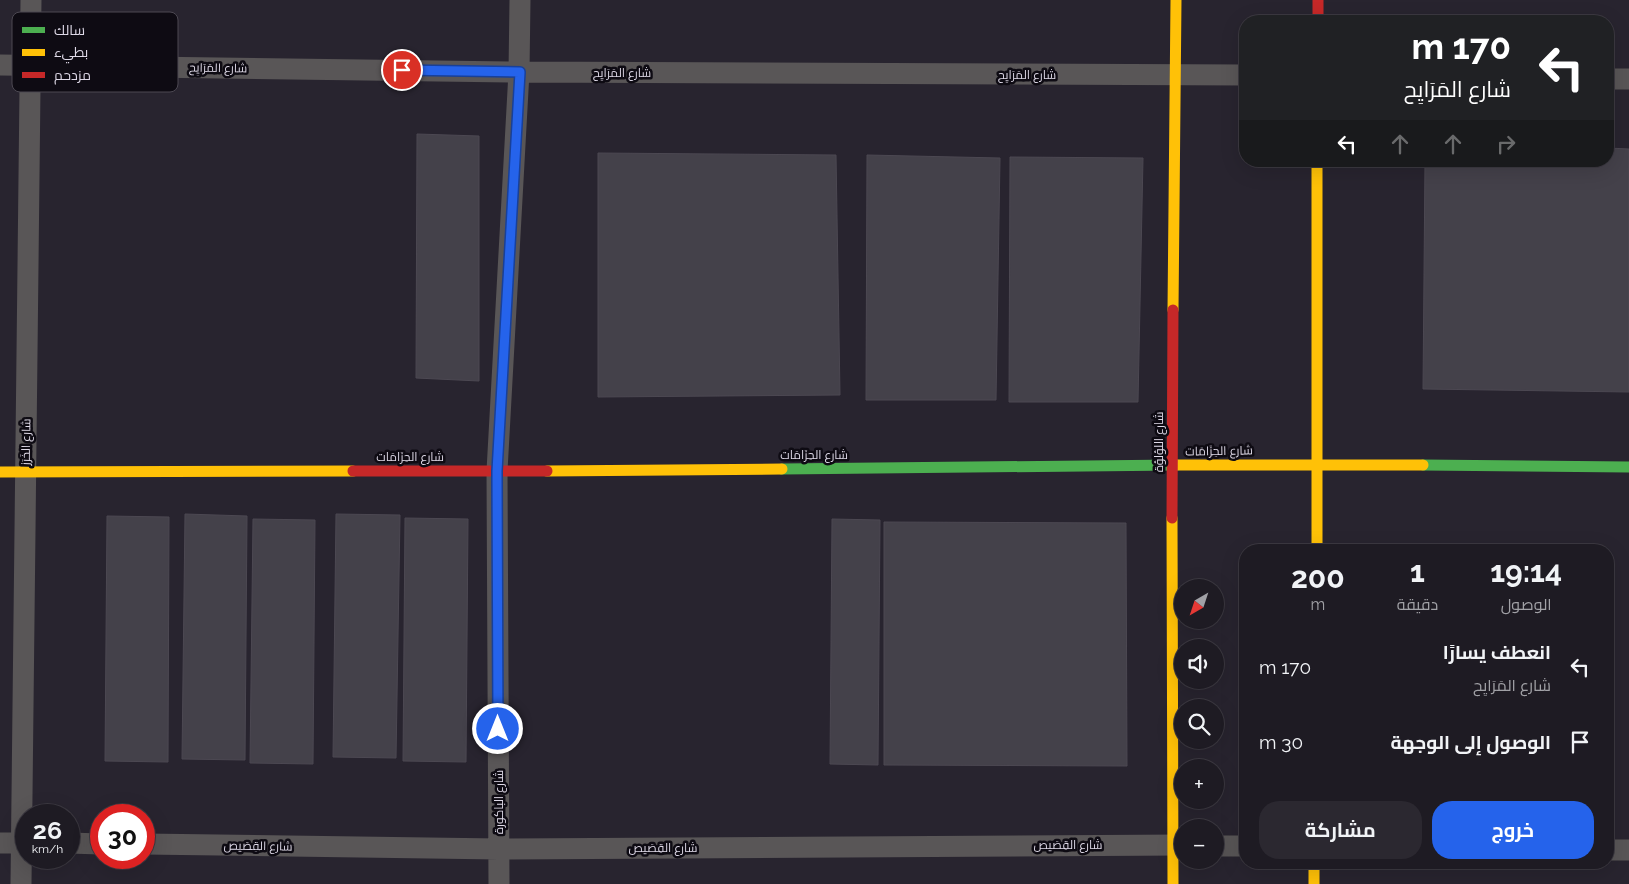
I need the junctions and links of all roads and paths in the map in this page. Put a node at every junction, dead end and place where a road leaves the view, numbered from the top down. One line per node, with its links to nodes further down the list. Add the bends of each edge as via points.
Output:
1 (520, 0): 6 (street, شارع الباكورة)
2 (1176, 0): 8 (street, شارع اللؤلؤة)
3 (1318, 0): 4 (street)
4 (1318, 15)
5 (178, 67): 6 (street, شارع المَرَايِح)
6 (520, 72): 8 (street, شارع المَرَايِح); 16 (street, شارع الباكورة)
7 (1239, 75): 8 (street, شارع المَرَايِح)
8 (1175, 76): 14 (street, شارع اللؤلؤة)
9 (1614, 79): 10 (street)
10 (1629, 79)
11 (30, 92): 18 (street, شارع الخَرَز)
12 (1317, 167): 13 (street)
13 (1318, 464): 14 (street, شارع الحِزَامَات); 15 (street, شارع الحِزَامَات); 19 (street)
14 (1172, 465): 16 (street, شارع الحِزَامَات); 21 (street, شارع اللؤلؤة)
15 (1629, 467)
16 (497, 471): 18 (street, شارع الحِزَامَات); 28 (street, شارع الباكورة)
17 (0, 472): 18 (street, شارع الحِزَامَات)
18 (26, 472): 20 (street, شارع الخَرَز)
19 (1317, 544)
20 (24, 804)
21 (1178, 819)
22 (0, 843): 23 (street)
23 (15, 843)
24 (155, 844): 28 (street, شارع القِصَيص)
25 (1174, 845): 28 (street, شارع القِصَيص)
26 (1224, 846): 27 (street)
27 (1239, 846)
28 (499, 849): 35 (street, شارع الباكورة)
29 (1614, 850): 30 (street)
30 (1629, 850)
31 (22, 869): 34 (street, شارع الخَرَز)
32 (1175, 869): 36 (street, شارع اللؤلؤة)
33 (1314, 869): 37 (street)
34 (21, 884)
35 (499, 884)
36 (1173, 884)
37 (1314, 884)

